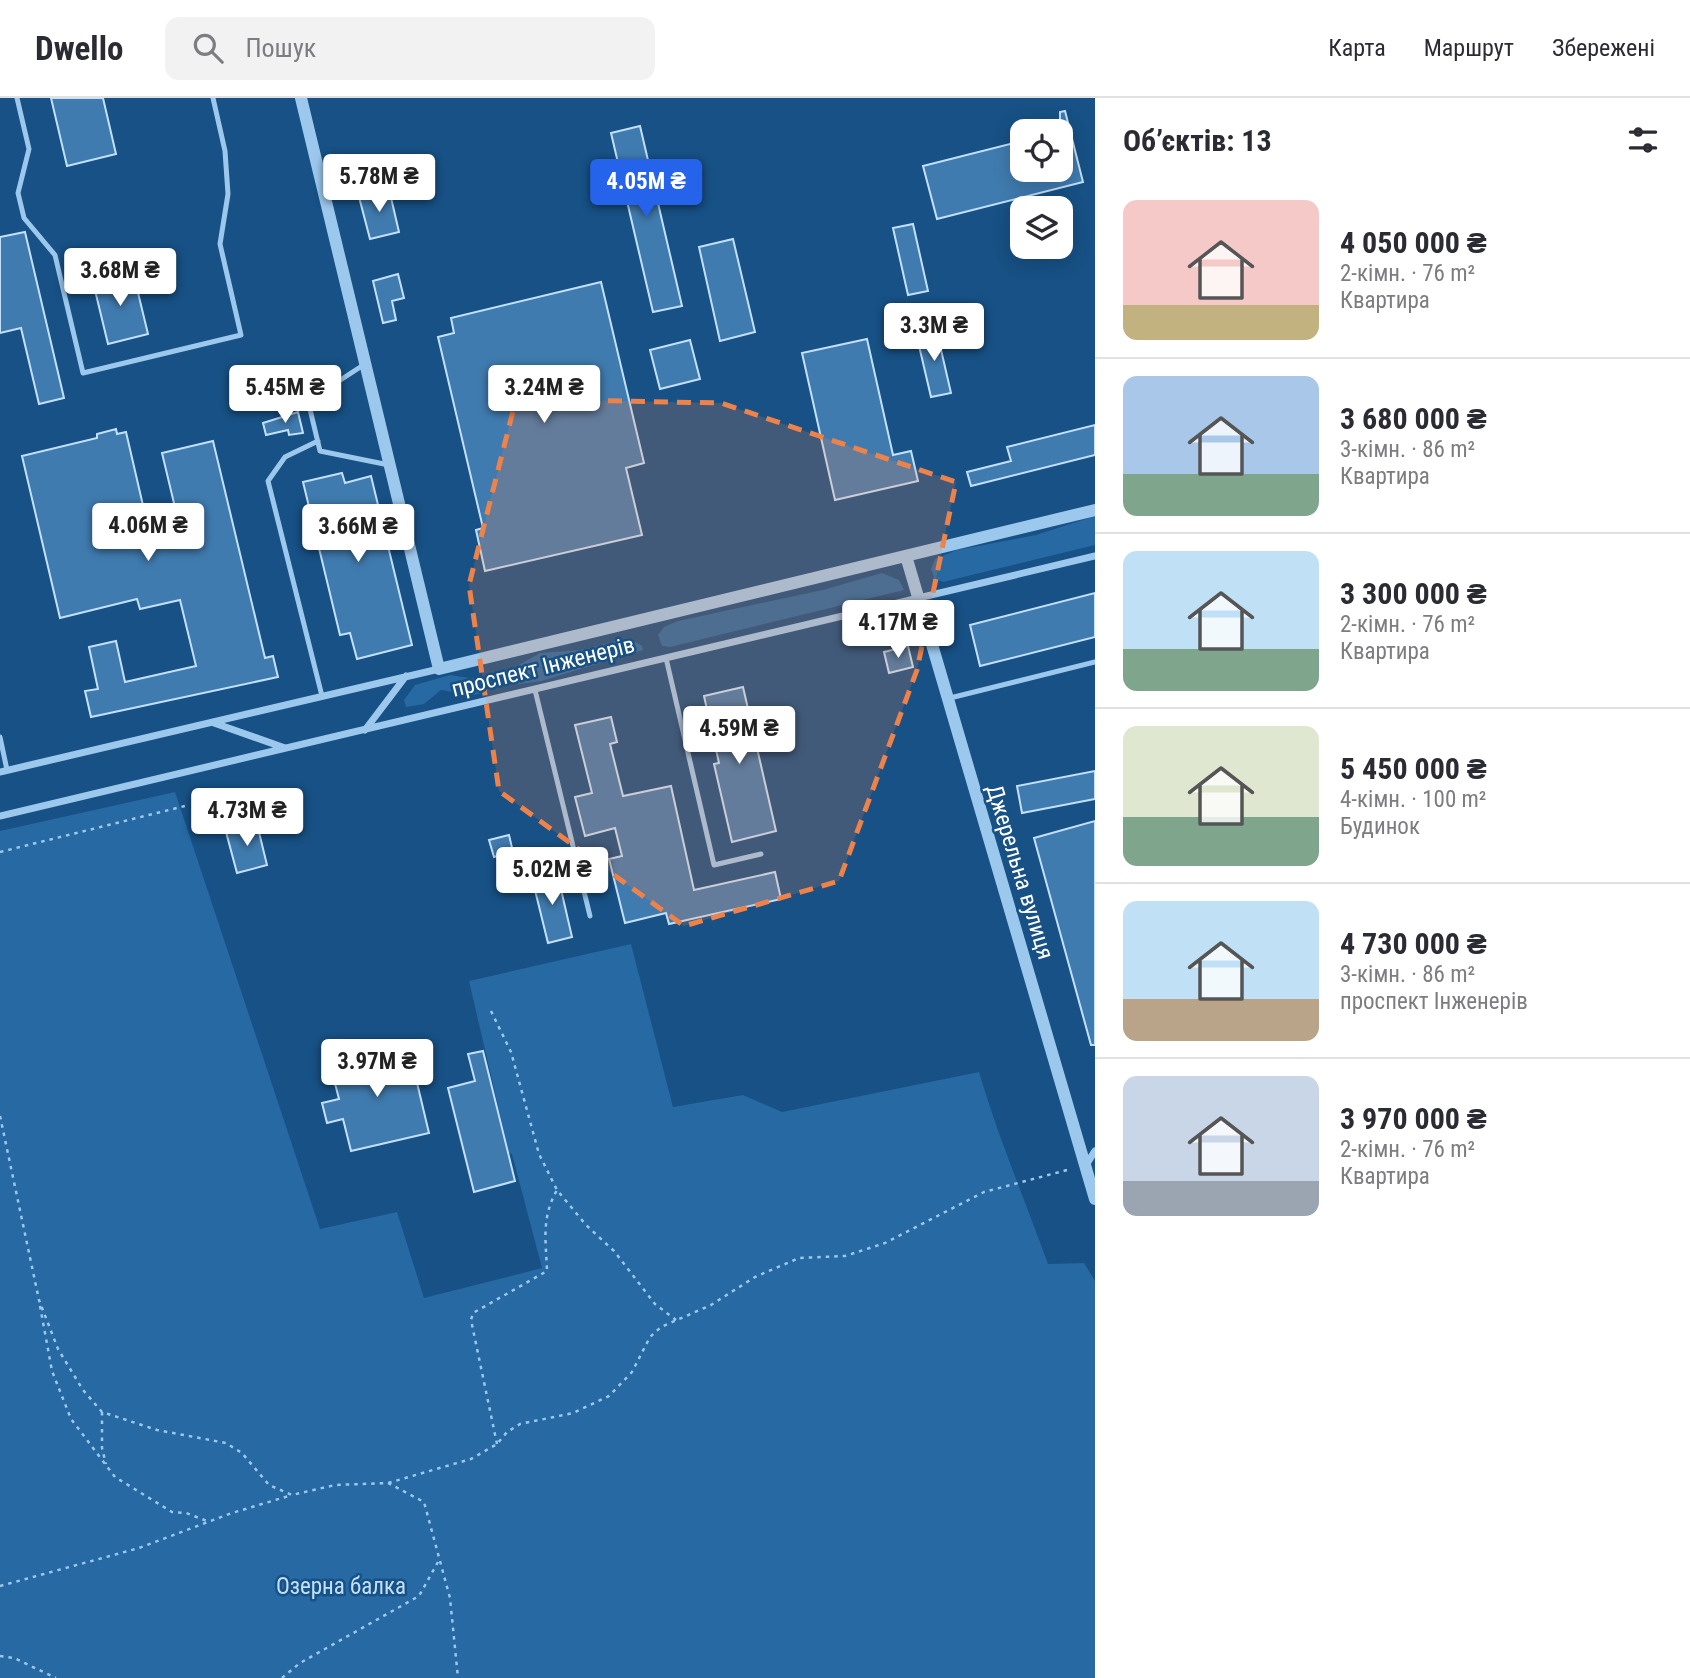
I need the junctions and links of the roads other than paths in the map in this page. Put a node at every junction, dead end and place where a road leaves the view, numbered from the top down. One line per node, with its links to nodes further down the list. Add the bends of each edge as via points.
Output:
1 (17, 98): 2 (lane, via 29,149 18,193 24,218 55,255 83,373 241,335 220,244 228,194 225,150)
2 (213, 98)
3 (301, 98): 4 (street)
4 (365, 364): 5 (lane, via 308,401); 6 (street)
5 (318, 441): 6 (lane, via 320,451); 16 (lane, via 285,457 268,481)
6 (390, 465): 13 (street)
7 (1095, 510): 8 (street, проспект Інженерів)
8 (906, 556): 10 (street, Джерельна вулиця); 13 (street, проспект Інженерів)
9 (1095, 556): 10 (street, проспект Інженерів)
10 (917, 598): 11 (street, проспект Інженерів); 17 (street, Джерельна вулиця)
11 (666, 658): 15 (street, проспект Інженерів); 24 (lane, via 714,865)
12 (1095, 662): 17 (lane)
13 (439, 669): 14 (street)
14 (406, 676): 16 (street); 19 (street)
15 (535, 690): 19 (street, проспект Інженерів); 25 (lane)
16 (322, 696): 18 (street)
17 (947, 699): 27 (street, Джерельна вулиця)
18 (210, 723): 21 (street); 22 (street)
19 (364, 731): 21 (street, проспект Інженерів)
20 (0, 737): 22 (lane)
21 (288, 749): 23 (street, проспект Інженерів)
22 (4, 771)
23 (0, 816)
24 (761, 854)
25 (590, 916)
26 (1095, 1151): 27 (street)
27 (1086, 1166): 28 (street, Джерельна вулиця)
28 (1095, 1199)

